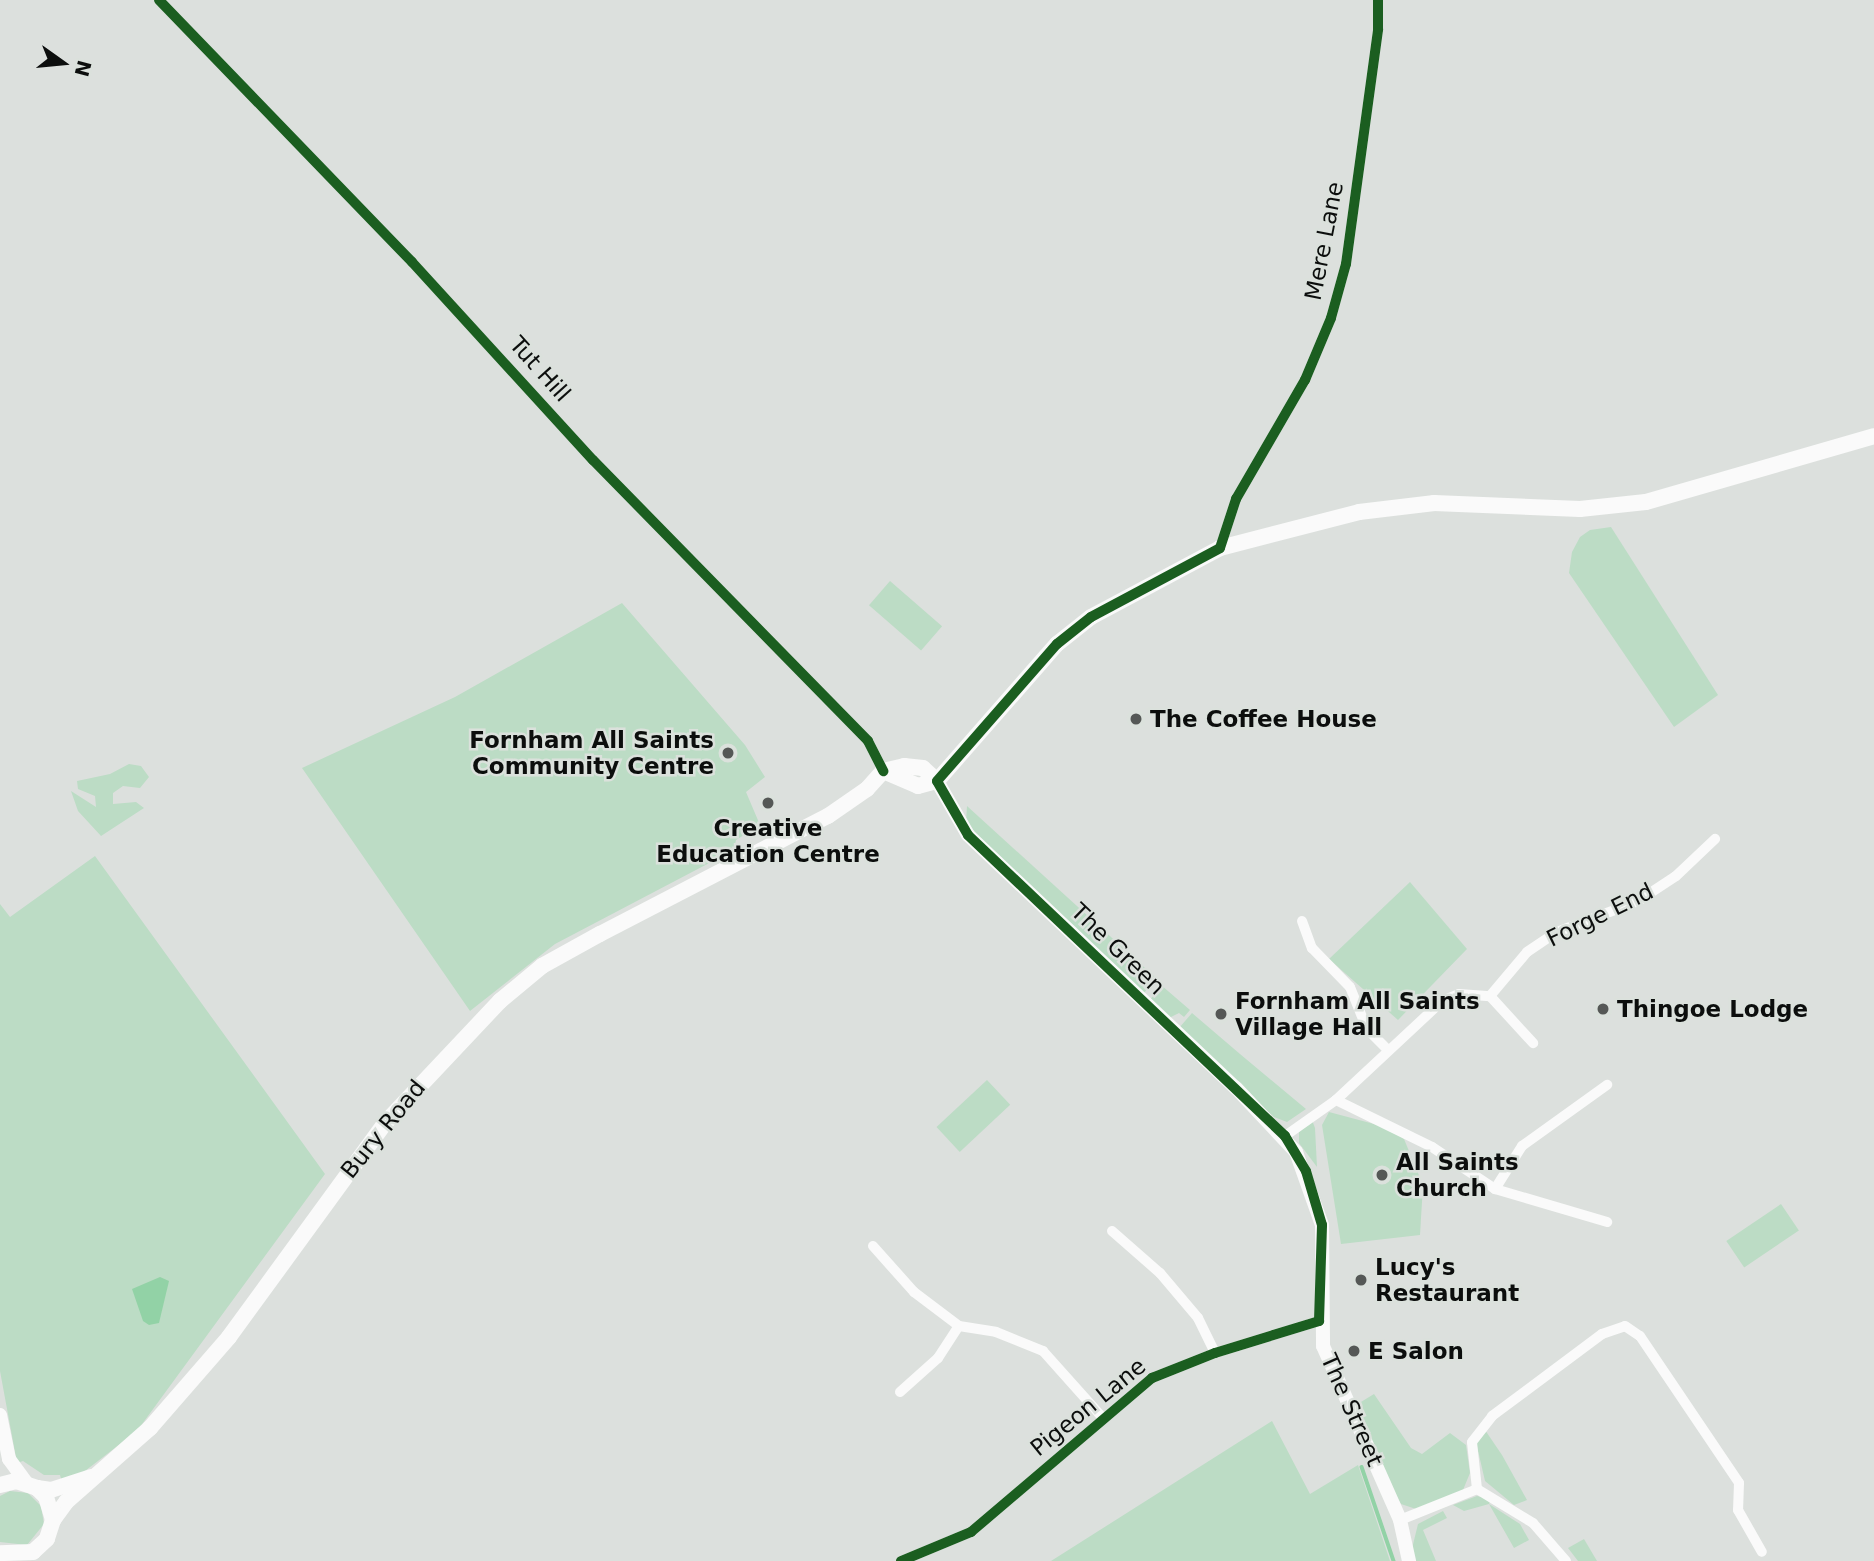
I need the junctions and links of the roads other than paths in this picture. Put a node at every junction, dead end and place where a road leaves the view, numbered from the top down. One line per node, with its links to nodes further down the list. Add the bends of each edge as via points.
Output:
1 (159, 0): 5 (street, Tut Hill, via 394,243 612,480 868,741)
2 (1378, 0): 4 (street, Mere Lane, via 1346,264 1334,307 1306,380 1236,499)
3 (1874, 436): 4 (main road, via 1646,502 1580,509 1434,503 1359,512)
4 (1220, 548): 6 (main road, via 1091,617 1057,644)
5 (883, 771): 6 (main road, via 923,768); 26 (main road, Bury Road, via 867,789 828,816 542,966 500,1001 385,1123 229,1337 150,1428)
6 (937, 780): 14 (main road, The Green, via 968,835)
7 (1716, 839): 9 (street, Forge End, via 1676,876 1638,901 1557,932 1527,952)
8 (1302, 921): 11 (street, via 1312,948 1350,987 1367,1029)
9 (1490, 996): 10 (street); 11 (street, via 1460,994 1442,1001)
10 (1533, 1043)
11 (1388, 1050): 13 (street)
12 (1606, 1086): 15 (street, via 1522,1146)
13 (1336, 1100): 14 (street); 15 (street, via 1432,1147)
14 (1285, 1136): 19 (main road, The Street, via 1306,1171 1322,1224)
15 (1496, 1189): 16 (street)
16 (1607, 1222)
17 (1112, 1231): 21 (street, via 1160,1273 1198,1318)
18 (873, 1246): 20 (street, via 914,1292)
19 (1320, 1321): 21 (street, Pigeon Lane); 31 (main road, The Street, via 1332,1373)
20 (959, 1326): 22 (street, via 938,1358); 24 (street, via 996,1332 1043,1351)
21 (1215, 1353): 24 (street, Pigeon Lane, via 1152,1378)
22 (900, 1392)
23 (0, 1415): 25 (main road)
24 (1103, 1418): 35 (street, Pigeon Lane, via 971,1532)
25 (1, 1440): 28 (main road, via 15,1472)
26 (100, 1474): 28 (main road, Bury Road, via 59,1488); 30 (main road, Bury Road, via 66,1502)
27 (0, 1485): 28 (main road, Bury Road)
28 (32, 1485): 30 (main road, via 52,1508)
29 (1478, 1489): 31 (street); 32 (street, via 1470,1453 1480,1429 1602,1334 1625,1326 1640,1336 1739,1483 1738,1510); 37 (street, via 1532,1523)
30 (53, 1520): 34 (main road, Bury Road, via 47,1539)
31 (1400, 1520): 36 (main road, The Street)
32 (1762, 1552)
33 (0, 1553): 34 (main road)
34 (29, 1557)
35 (901, 1561)
36 (1409, 1561)
37 (1566, 1561)

